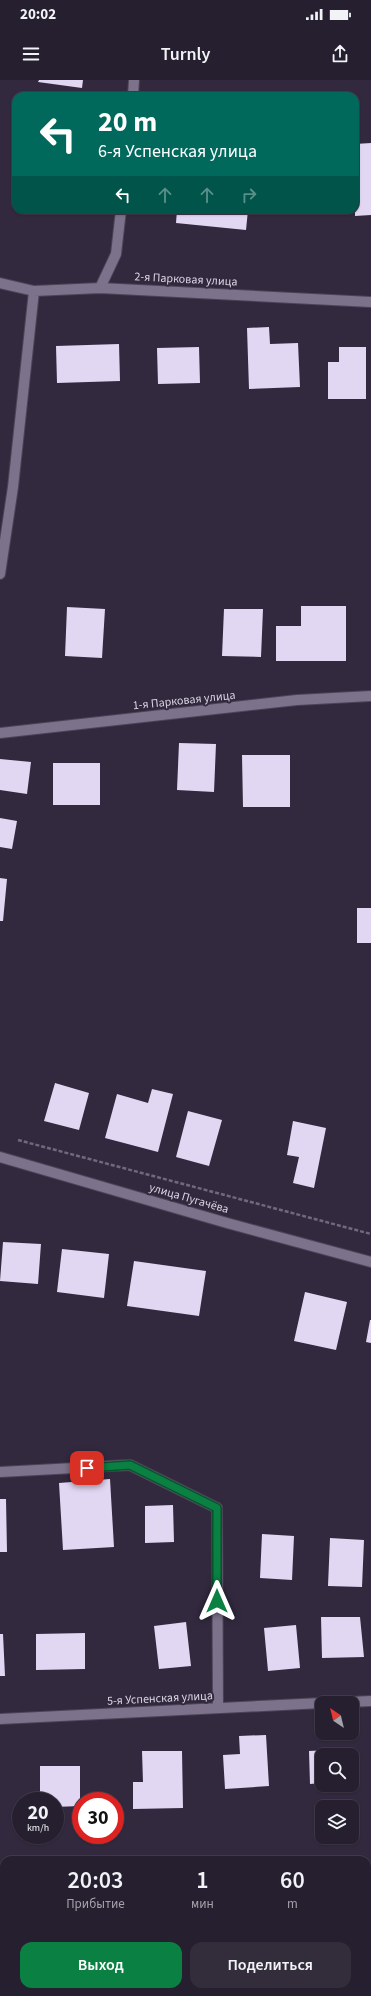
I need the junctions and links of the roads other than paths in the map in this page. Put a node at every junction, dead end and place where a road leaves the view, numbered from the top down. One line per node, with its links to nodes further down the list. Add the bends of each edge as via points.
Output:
1 (134, 80): 2 (street)
2 (133, 92)
3 (121, 214): 5 (street, via 116,254)
4 (0, 284): 6 (street, 2-я Парковая улица)
5 (100, 288): 6 (street, 2-я Парковая улица); 7 (street, 2-я Парковая улица)
6 (34, 291): 8 (street, via 13,487)
7 (371, 302)
8 (0, 574)
9 (371, 696): 10 (street, 1-я Парковая улица, via 297,700)
10 (0, 733)
11 (0, 1157): 12 (street, улица Пугачёва)
12 (371, 1262)
13 (0, 1472): 17 (street, via 130,1465 217,1508)
14 (371, 1701): 15 (street)
15 (359, 1702)
16 (315, 1703): 17 (street, 5-я Успенская улица)
17 (218, 1708): 18 (street, 5-я Успенская улица)
18 (0, 1719)

